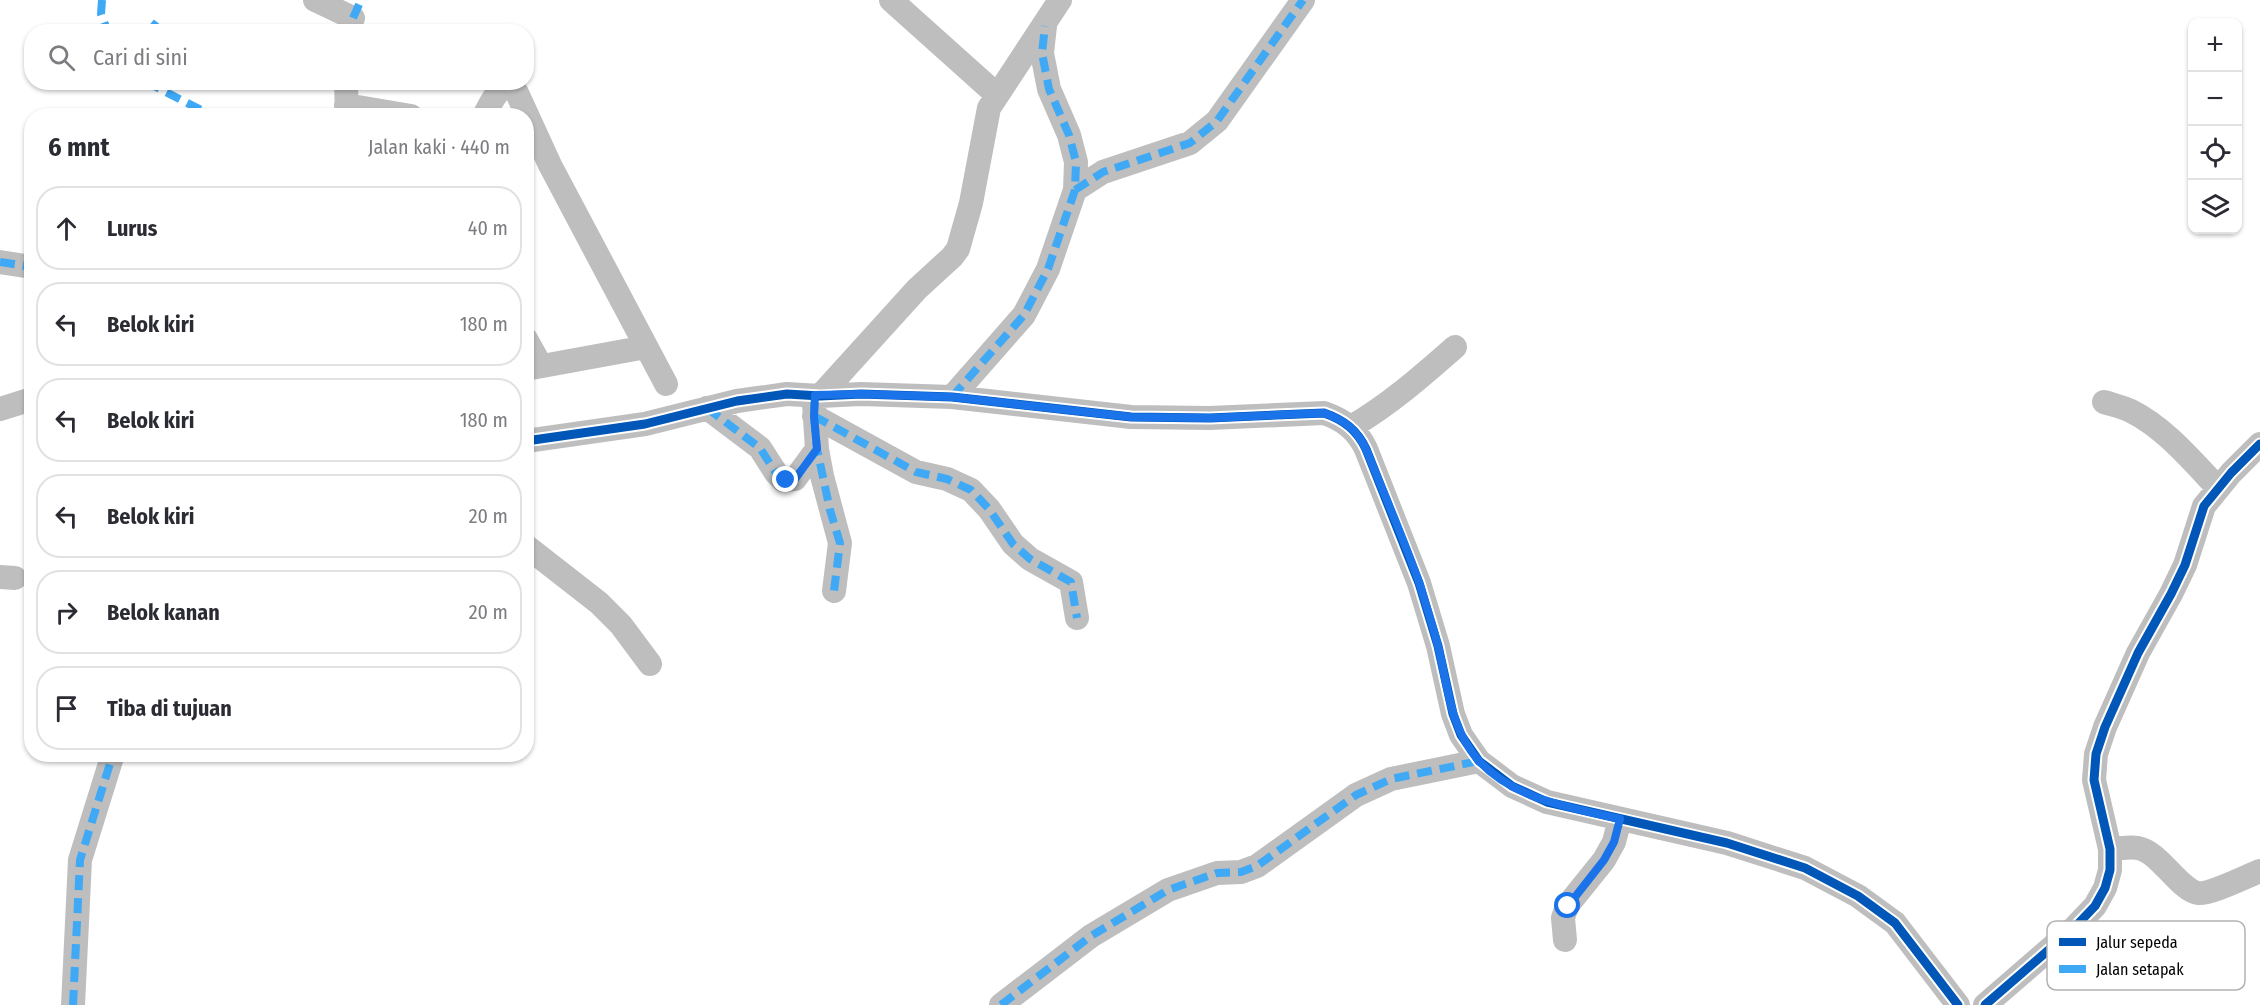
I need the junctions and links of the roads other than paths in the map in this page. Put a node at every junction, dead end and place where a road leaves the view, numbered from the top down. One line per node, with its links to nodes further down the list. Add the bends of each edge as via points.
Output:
1 (315, 0): 5 (street)
2 (891, 0): 9 (street)
3 (1060, 0): 6 (street)
4 (1303, 0): 15 (street, via 1217,121 1203,133 1190,143 1103,172)
5 (355, 17)
6 (1045, 26): 9 (street); 15 (street, via 1042,53 1049,89 1076,162)
7 (499, 90): 12 (street)
8 (515, 90): 13 (street)
9 (997, 95): 24 (street, via 989,108 958,249)
10 (346, 101): 11 (street)
11 (376, 108)
12 (489, 108)
13 (525, 108)
14 (534, 129): 18 (street)
15 (1075, 190): 22 (street, via 1048,269 1024,315)
16 (0, 262): 17 (street)
17 (24, 266)
18 (646, 347): 20 (street); 21 (street)
19 (1455, 347): 28 (street, via 1415,382)
20 (534, 367)
21 (666, 384)
22 (952, 397): 24 (street, via 861,394); 28 (street, via 1131,417 1324,413)
23 (24, 402): 27 (street)
24 (816, 402): 26 (street, via 787,394); 31 (street); 35 (street, via 916,472 971,490 1013,544 1072,584)
25 (2104, 402): 32 (street, via 2130,410 2175,443)
26 (707, 408): 29 (street, via 645,424); 31 (street, via 760,448 783,480 795,479)
27 (0, 409)
28 (1351, 427): 37 (street, via 1366,449 1410,561 1461,735)
29 (534, 440)
30 (2260, 444): 32 (street)
31 (817, 449): 34 (street, via 840,543)
32 (2218, 488): 40 (street, via 2204,506 2185,565 2138,653 2096,754 2094,780)
33 (534, 552): 36 (street, via 599,603)
34 (834, 591)
35 (1077, 618)
36 (650, 664)
37 (1479, 761): 39 (street, via 1512,786 1547,802); 46 (street, via 1391,780 1356,795 1257,866 1241,872 1217,873 1168,890 1091,936)
38 (111, 762): 45 (street, via 80,860)
39 (1620, 819): 43 (street, via 1604,860 1568,906 1563,918); 47 (street, via 1727,843 1806,868 1858,896 1894,923)
40 (2110, 849): 41 (street, via 2145,850 2197,893); 42 (street, via 2105,888)
41 (2260, 872)
42 (2081, 921)
43 (1565, 940)
44 (2047, 951): 48 (street)
45 (73, 1005)
46 (1001, 1005)
47 (1958, 1005)
48 (1985, 1005)

